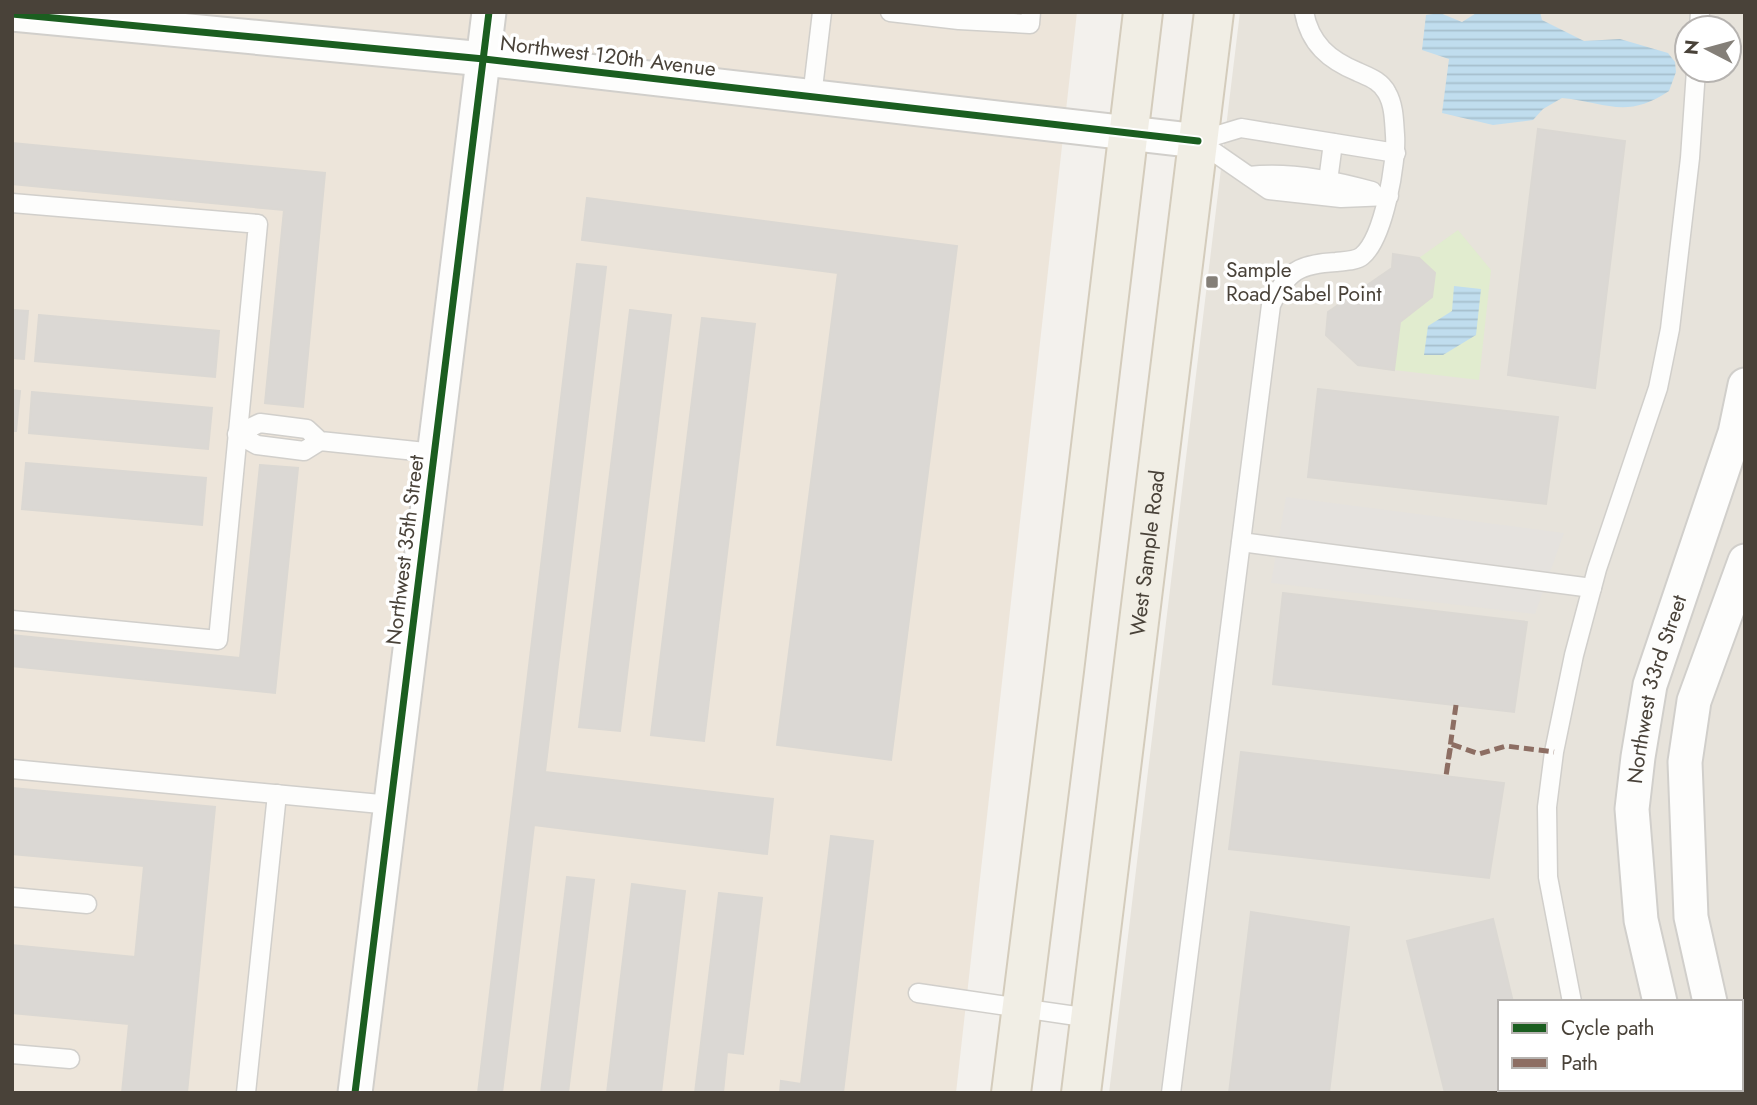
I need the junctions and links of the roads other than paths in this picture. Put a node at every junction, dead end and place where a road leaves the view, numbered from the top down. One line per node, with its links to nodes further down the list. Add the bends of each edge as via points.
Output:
1 (489, 12): 11 (street, Northwest 35th Street)
2 (821, 12): 13 (lane)
3 (890, 12): 4 (lane, via 1030,24)
4 (1031, 12)
5 (1143, 12): 14 (main road)
6 (1214, 12): 15 (main road, West Sample Road)
7 (1304, 12): 17 (lane, via 1315,43 1329,58 1376,79 1387,93)
8 (12, 14): 9 (street, Northwest 120th Avenue)
9 (89, 17): 10 (street, Northwest 120th Avenue)
10 (148, 20): 11 (street, Northwest 120th Avenue)
11 (484, 59): 13 (street, Northwest 120th Avenue); 24 (street, Northwest 35th Street)
12 (1695, 84): 27 (lane, via 1688,171 1658,388)
13 (812, 97): 14 (street, Northwest 120th Avenue)
14 (1128, 131): 15 (street, Northwest 120th Avenue); 40 (main road)
15 (1198, 141): 16 (lane, via 1241,128); 18 (lane); 41 (main road, West Sample Road)
16 (1333, 143): 17 (lane); 19 (lane)
17 (1396, 153): 20 (lane)
18 (1249, 176): 19 (lane, via 1270,173); 20 (lane, via 1269,190 1342,198)
19 (1328, 181): 20 (lane)
20 (1389, 196): 25 (lane, via 1375,236 1362,256 1303,268 1282,282 1271,305)
21 (12, 202): 23 (lane, via 258,225)
22 (1745, 385): 29 (street, Northwest 33rd Street, via 1735,433 1650,685)
23 (237, 434): 24 (lane, via 260,423 307,429 320,441); 28 (lane, via 218,640)
24 (435, 453): 33 (street, Northwest 35th Street)
25 (1241, 542): 27 (lane); 48 (lane)
26 (1745, 561): 30 (street, Northwest 33rd Street, via 1694,701)
27 (1592, 589): 37 (lane, via 1574,655 1547,807 1548,877)
28 (12, 620)
29 (1637, 757): 30 (street); 38 (street, Northwest 33rd Street, via 1632,809 1641,920)
30 (1685, 762): 39 (street, Northwest 33rd Street, via 1690,918)
31 (12, 769): 32 (lane)
32 (277, 794): 33 (lane); 44 (lane)
33 (391, 805): 45 (street, Northwest 35th Street)
34 (12, 897): 35 (lane)
35 (87, 904)
36 (918, 993): 40 (lane)
37 (1572, 1000)
38 (1660, 1000)
39 (1710, 1000)
40 (1021, 1008): 41 (lane); 46 (main road)
41 (1090, 1018): 47 (main road, West Sample Road)
42 (12, 1054): 43 (lane)
43 (70, 1059)
44 (246, 1093)
45 (355, 1093)
46 (1011, 1093)
47 (1081, 1093)
48 (1171, 1093)

